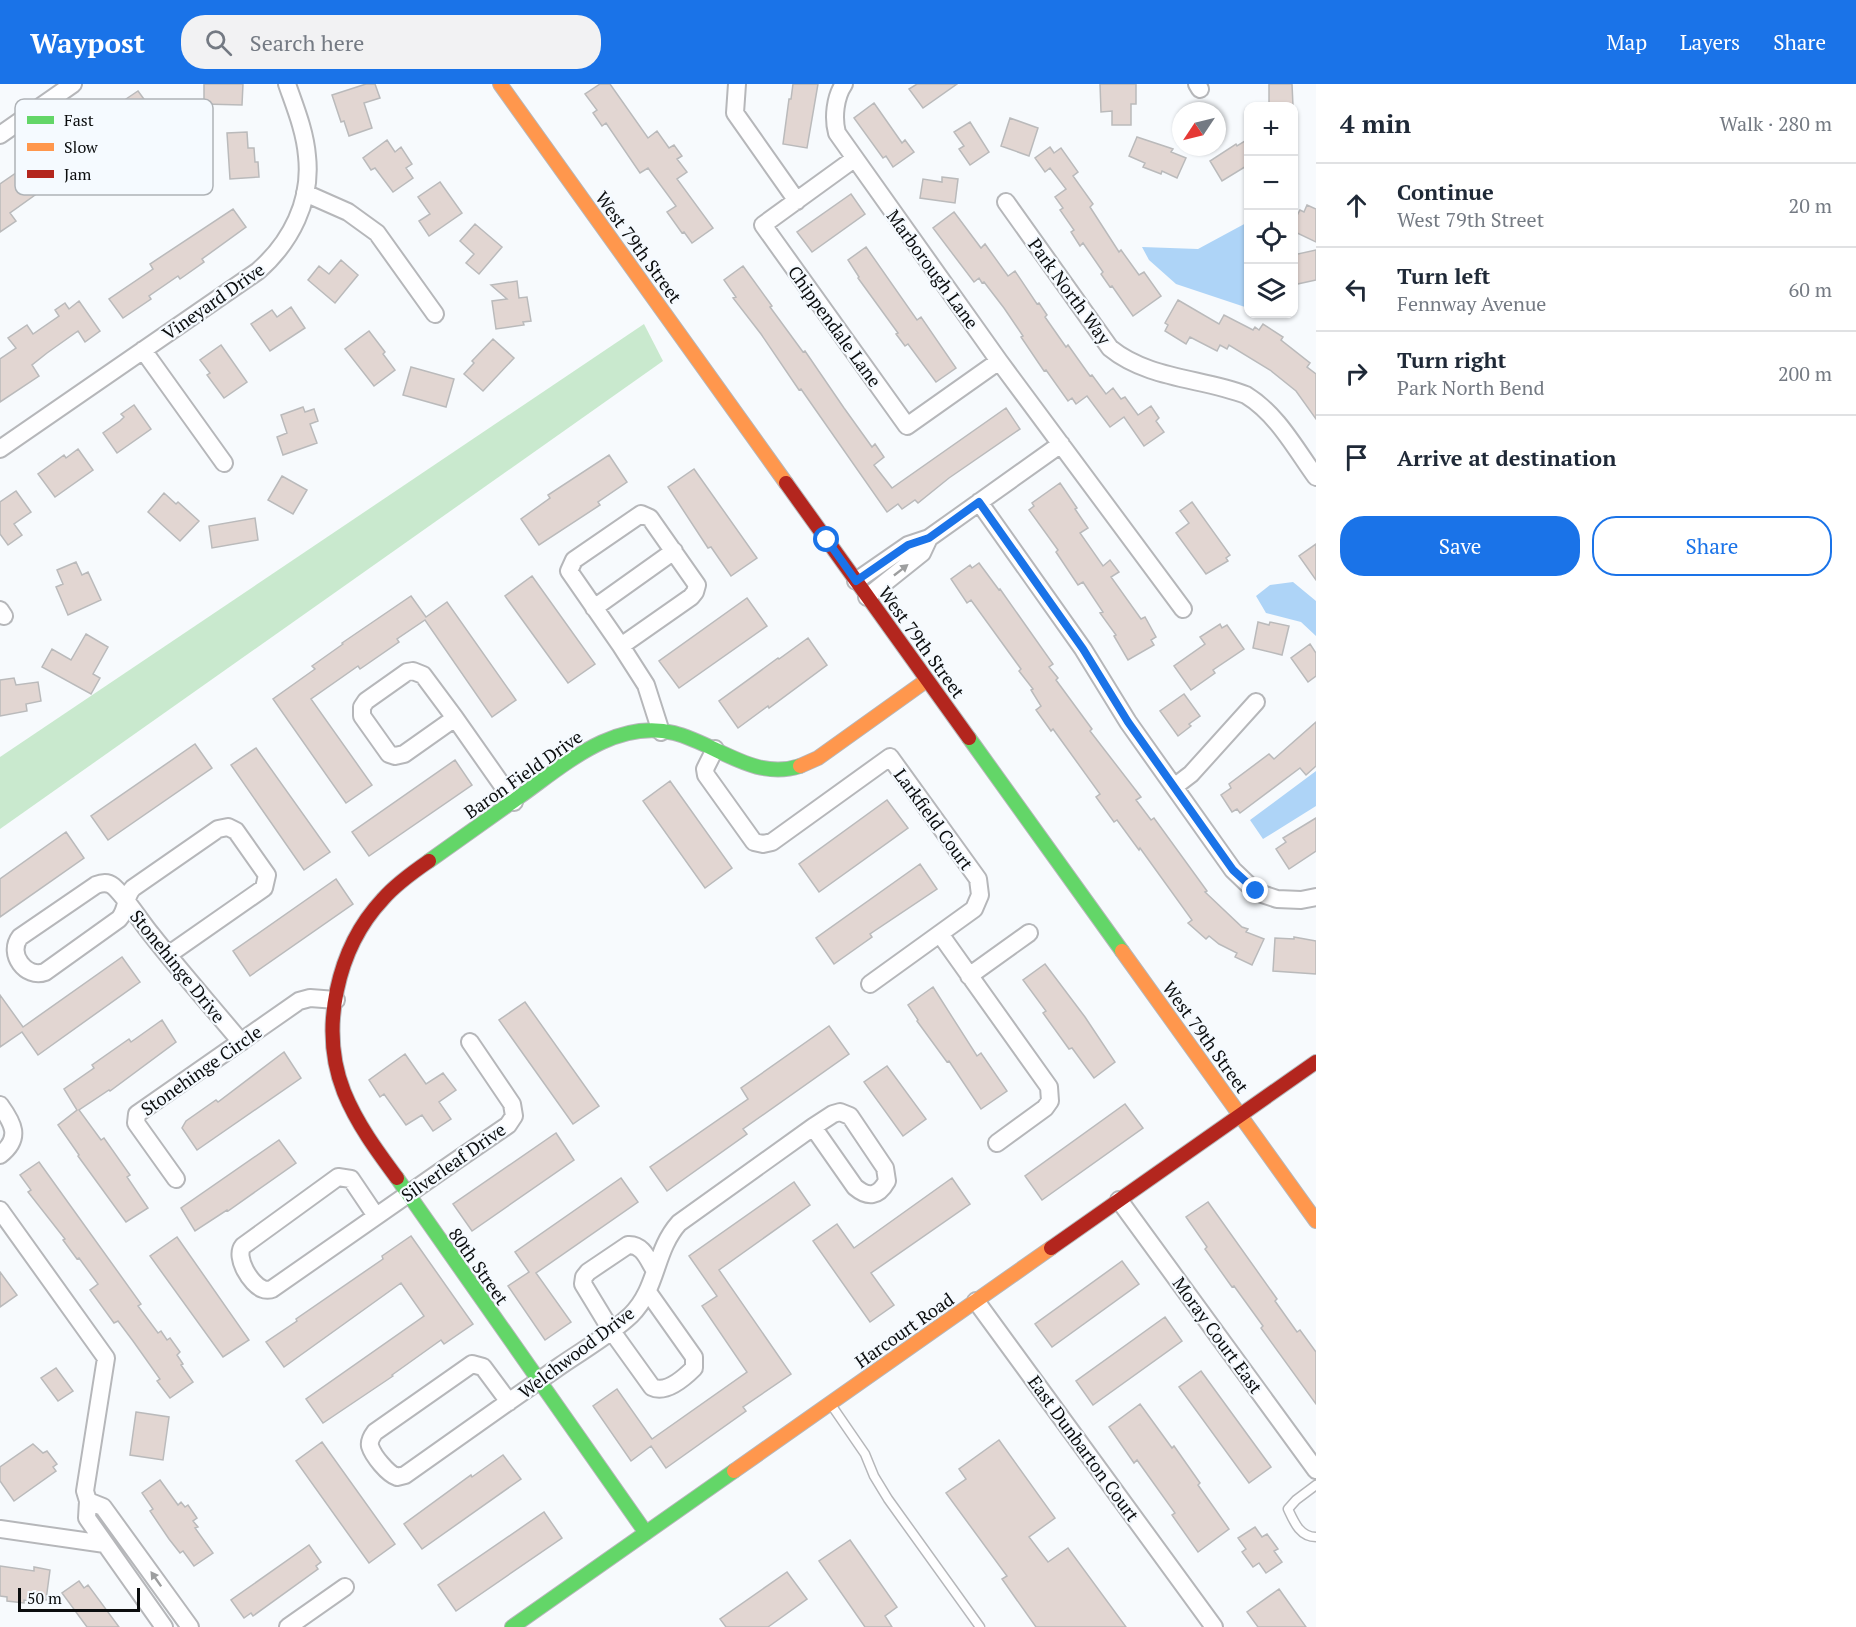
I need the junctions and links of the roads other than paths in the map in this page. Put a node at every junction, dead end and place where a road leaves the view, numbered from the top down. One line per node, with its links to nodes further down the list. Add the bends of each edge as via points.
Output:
1 (73, 84): 6 (street)
2 (287, 84): 10 (street, Vineyard Drive, via 306,149)
3 (500, 84): 23 (street, West 79th Street)
4 (736, 84): 11 (street, via 735,113)
5 (844, 84): 9 (street, Marborough Lane, via 838,95 834,122)
6 (52, 99)
7 (15, 125): 8 (street)
8 (0, 135)
9 (854, 159): 11 (street, Chippendale Lane); 15 (street, Marborough Lane)
10 (305, 193): 13 (street, via 343,210 377,233); 14 (street, Vineyard Drive, via 292,230 269,261)
11 (797, 201): 15 (street, Chippendale Lane, via 763,225 908,426)
12 (1006, 202): 19 (street, Park North Way, via 1110,348 1141,367 1246,394 1273,417)
13 (435, 314)
14 (143, 350): 17 (street, Vineyard Drive); 18 (street)
15 (999, 360): 16 (street, Marborough Lane)
16 (1061, 444): 20 (street); 26 (street, Marborough Lane)
17 (0, 449)
18 (224, 463)
19 (1316, 477)
20 (979, 502): 21 (street); 33 (street)
21 (929, 538): 23 (street, via 908,545); 24 (street, one-way to 21, via 922,553)
22 (674, 551): 25 (street); 25 (street, via 650,518 640,514 574,560 570,575); 27 (street, via 695,581 695,592)
23 (856, 581): 24 (street, West 79th Street)
24 (867, 597): 28 (street, West 79th Street)
25 (594, 608): 27 (street)
26 (1183, 609)
27 (621, 646): 31 (street, via 646,685)
28 (927, 680): 32 (street, Baron Field Drive, via 818,758 800,766 778,770 755,768); 47 (street, West 79th Street)
29 (1256, 702): 33 (street, via 1191,774)
30 (454, 718): 30 (street, via 418,671 407,672 374,695 361,711 389,754 395,756 404,754); 34 (street)
31 (661, 732): 32 (street, Baron Field Drive, via 686,736); 34 (street, Baron Field Drive, via 633,733 598,744)
32 (715, 749): 38 (street, Larkfield Court, via 706,775 754,842 760,844 772,842 890,757 978,879 980,899 974,909)
33 (1174, 787): 35 (street, via 1248,885 1276,899)
34 (513, 802): 42 (street, Baron Field Drive, via 410,874 382,899 347,957)
35 (1316, 897)
36 (124, 909): 36 (street, Stonehinge Drive, via 41,974 27,971 17,958 15,947 19,939 96,885 113,886); 39 (street, Stonehinge Drive); 39 (street, via 133,888 218,829 228,827 236,831 267,875 264,888)
37 (1029, 933): 40 (street)
38 (940, 934): 40 (street); 41 (street, Larkfield Court)
39 (168, 955): 43 (street, Stonehinge Drive)
40 (969, 976): 49 (street, via 1049,1090 1050,1101 1045,1108)
41 (870, 984)
42 (336, 1000): 43 (street, Stonehinge Circle, via 299,1001); 52 (street, 80th Street, via 334,1046 344,1092 360,1126)
43 (241, 1042): 51 (street, Stonehinge Circle, via 137,1114 136,1123)
44 (470, 1042): 52 (street, Silverleaf Drive, via 512,1104 512,1121)
45 (1316, 1062): 47 (street, Harcourt Road)
46 (0, 1105): 50 (street, via 14,1129 11,1144)
47 (1240, 1115): 53 (street, Harcourt Road); 56 (street, West 79th Street)
48 (813, 1127): 48 (street, Welchwood Drive, via 862,1194 884,1187 885,1168 850,1116 833,1114); 57 (street, Welchwood Drive, via 679,1223 663,1245)
49 (997, 1143)
50 (0, 1155)
51 (176, 1179)
52 (407, 1194): 55 (street, Silverleaf Drive); 61 (street, 80th Street)
53 (1119, 1200): 59 (street, Harcourt Road); 64 (street, Moray Court East)
54 (0, 1210): 66 (street, via 106,1358 85,1491)
55 (376, 1216): 55 (street, Silverleaf Drive, via 272,1289 257,1286 239,1257 243,1246 340,1177 351,1179)
56 (1316, 1221)
57 (655, 1271): 58 (street, Welchwood Drive); 60 (street, via 642,1250 631,1244 585,1274 585,1289)
58 (648, 1292): 60 (street, Welchwood Drive, via 631,1315); 60 (street, via 694,1356 690,1372 668,1388 652,1387)
59 (976, 1301): 63 (street, Harcourt Road); 78 (street, East Dunbarton Court)
60 (611, 1330): 61 (street, Welchwood Drive)
61 (538, 1381): 62 (street, Welchwood Drive); 68 (street, 80th Street)
62 (508, 1402): 62 (street, Welchwood Drive, via 401,1476 388,1473 371,1448 375,1432 472,1364 483,1367)
63 (830, 1403): 68 (street, Harcourt Road); 77 (lane, via 888,1499)
64 (1316, 1470)
65 (1316, 1485): 69 (lane, via 1288,1509 1301,1531)
66 (88, 1501): 70 (street, via 103,1507); 71 (street, via 87,1518)
67 (0, 1529): 71 (street)
68 (646, 1533): 76 (street, Harcourt Road)
69 (1316, 1537)
70 (132, 1545): 71 (lane); 74 (street, one-way to 70)
71 (110, 1551): 73 (street)
72 (345, 1587): 75 (street)
73 (164, 1627)
74 (190, 1627)
75 (288, 1627)
76 (512, 1627)
77 (980, 1627)
78 (1214, 1627)

